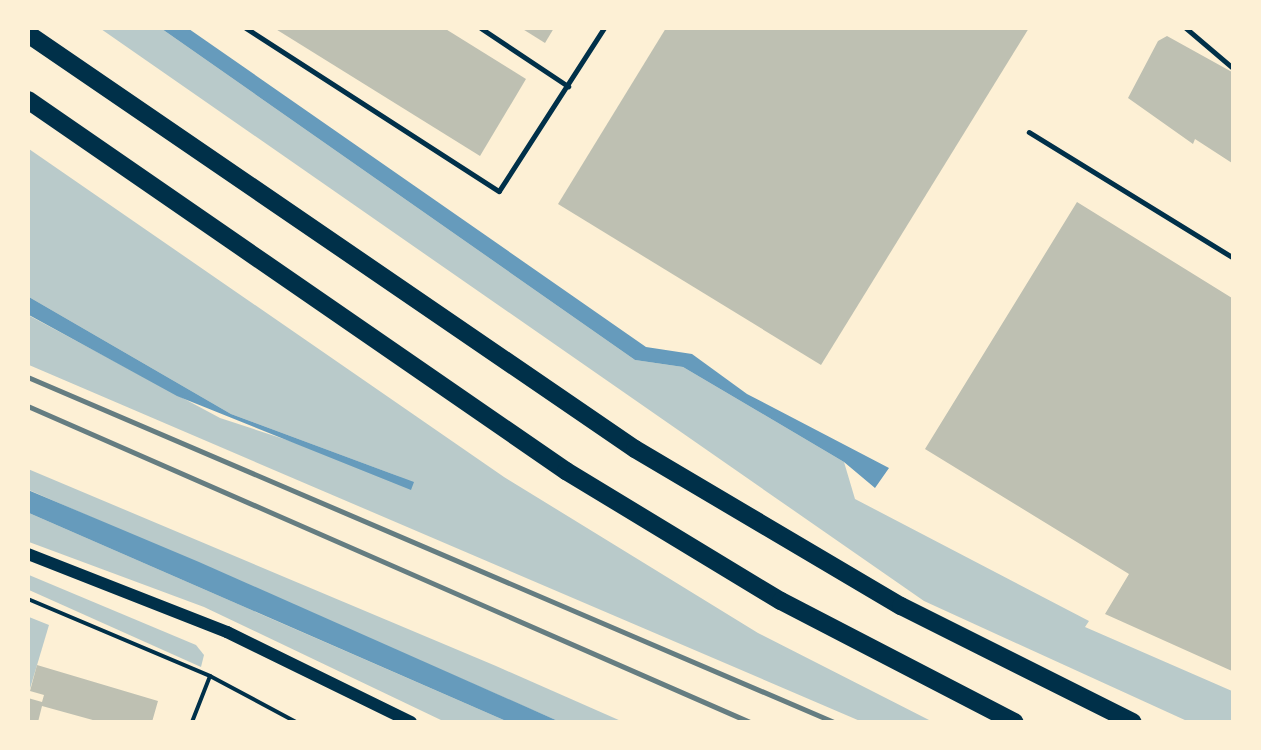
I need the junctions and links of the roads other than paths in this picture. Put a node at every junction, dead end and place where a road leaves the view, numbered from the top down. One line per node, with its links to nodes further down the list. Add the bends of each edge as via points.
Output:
1 (246, 28): 7 (lane, via 499,191)
2 (481, 28): 7 (lane)
3 (604, 28): 7 (lane)
4 (1186, 28): 6 (lane)
5 (28, 34): 14 (highway, via 635,449 901,606)
6 (1233, 67)
7 (568, 86)
8 (28, 100): 13 (highway, via 566,471 781,601)
9 (1029, 132): 10 (lane)
10 (1233, 257)
11 (28, 554): 12 (main road, via 227,632)
12 (411, 722)
13 (1014, 722)
14 (1133, 722)

